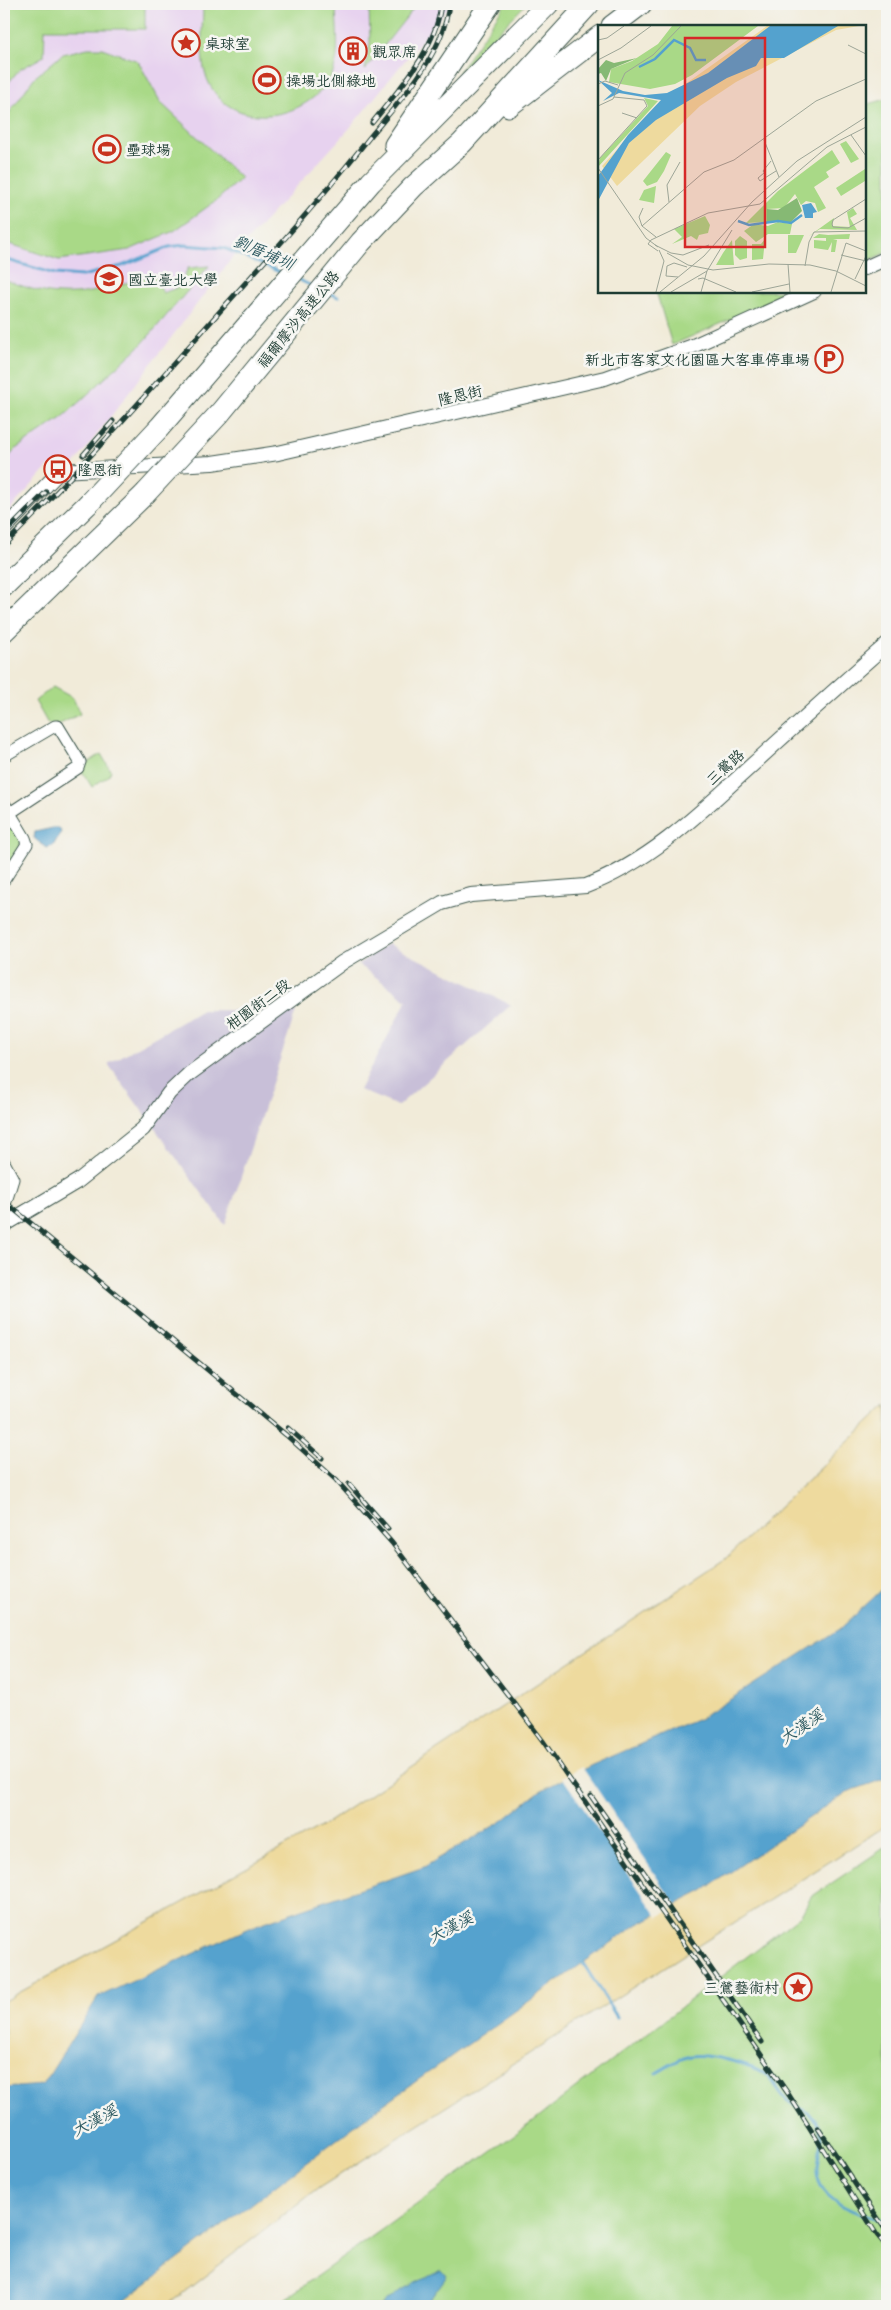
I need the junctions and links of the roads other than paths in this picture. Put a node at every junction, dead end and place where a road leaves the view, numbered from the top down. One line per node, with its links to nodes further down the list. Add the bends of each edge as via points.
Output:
1 (490, 4): 8 (highway)
2 (548, 4): 8 (highway)
3 (589, 4): 7 (highway, 福爾摩沙高速公路)
4 (641, 4): 5 (highway)
5 (613, 25)
6 (598, 38): 7 (highway)
7 (462, 143): 14 (highway, 福爾摩沙高速公路, bridge, via 413,187 361,242 220,413 146,494)
8 (371, 182): 13 (highway, bridge, via 159,428 88,504)
9 (887, 258): 10 (street)
10 (866, 268)
11 (812, 292): 12 (street, 隆恩街, via 693,346 605,378 278,453 212,463 60,471)
12 (4, 529)
13 (4, 586)
14 (4, 631)
15 (887, 644): 20 (street, 三鶯路, via 683,828 603,880)
16 (4, 756): 18 (street, via 58,726 80,762 78,768)
17 (4, 803): 18 (street)
18 (10, 813): 19 (street, via 26,844)
19 (4, 880)
20 (569, 888): 23 (street, 柑園街二段, via 471,895 442,903 417,917 344,962 190,1074 169,1094 138,1134 78,1181)
21 (4, 1162): 22 (street, via 13,1179)
22 (4, 1208)
23 (4, 1224)

